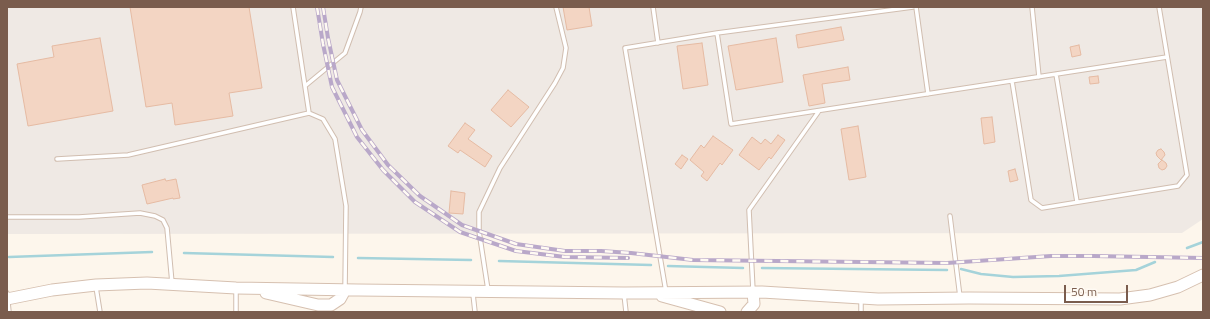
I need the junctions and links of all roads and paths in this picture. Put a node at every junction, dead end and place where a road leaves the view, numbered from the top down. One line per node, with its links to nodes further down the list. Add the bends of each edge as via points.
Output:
1 (293, 7): 14 (lane)
2 (361, 7): 14 (lane, via 345,53)
3 (556, 7): 28 (lane, via 566,48 563,68 500,168 478,212)
4 (653, 7): 9 (lane)
5 (914, 7): 8 (lane); 15 (lane)
6 (1032, 7): 12 (lane)
7 (1159, 7): 10 (lane)
8 (717, 33): 9 (lane); 16 (lane, via 731,124)
9 (658, 42): 32 (lane, via 625,48)
10 (1167, 57): 11 (lane); 19 (lane, via 1187,175 1178,186)
11 (1056, 74): 12 (lane); 19 (lane)
12 (1039, 77): 13 (lane)
13 (1012, 81): 15 (lane); 19 (lane, via 1031,200 1042,208)
14 (305, 86): 17 (lane)
15 (928, 94): 16 (lane)
16 (819, 111): 29 (lane, via 750,210)
17 (309, 113): 18 (lane, via 128,155); 26 (lane, via 323,119 335,139 346,206)
18 (57, 159)
19 (1077, 202)
20 (950, 216): 35 (lane)
21 (7, 217): 23 (lane, via 140,214 155,216 163,220 167,228)
22 (1203, 275): 35 (main road, via 1150,296 1120,299)
23 (172, 284): 24 (main road); 25 (main road)
24 (96, 285): 33 (main road); 37 (lane)
25 (239, 288): 26 (main road); 26 (main road, via 318,305 331,305 340,299); 38 (lane)
26 (345, 290): 27 (main road)
27 (473, 291): 28 (main road); 39 (lane)
28 (488, 291): 30 (main road)
29 (753, 292): 32 (main road); 34 (main road); 42 (main road, via 754,304)
30 (624, 293): 31 (main road); 40 (lane)
31 (650, 293): 32 (main road); 41 (main road)
32 (666, 293)
33 (7, 297): 36 (lane)
34 (861, 298): 35 (main road); 43 (lane)
35 (960, 298)
36 (9, 312)
37 (100, 312)
38 (236, 312)
39 (475, 312)
40 (626, 312)
41 (720, 312)
42 (747, 312)
43 (861, 312)

